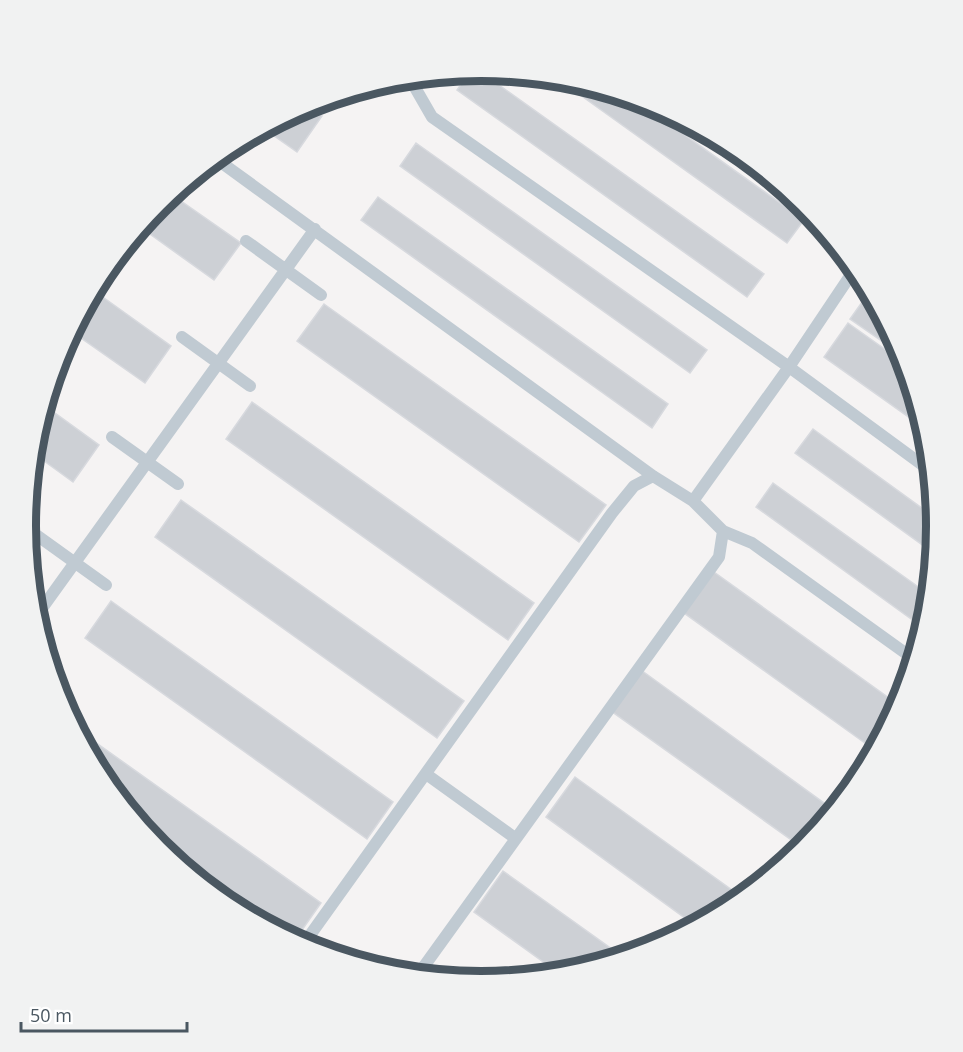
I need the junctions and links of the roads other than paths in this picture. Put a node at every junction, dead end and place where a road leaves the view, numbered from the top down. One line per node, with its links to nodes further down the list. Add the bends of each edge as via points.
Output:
1 (414, 86): 10 (lane, via 432,117)
2 (223, 164): 3 (lane)
3 (315, 229): 5 (lane); 15 (lane)
4 (246, 241): 5 (lane)
5 (286, 269): 7 (lane); 9 (lane)
6 (850, 276): 10 (lane)
7 (321, 295)
8 (182, 337): 9 (lane)
9 (219, 363): 11 (lane); 13 (lane)
10 (789, 367): 14 (lane); 17 (lane)
11 (250, 386)
12 (112, 437): 13 (lane)
13 (147, 462): 16 (lane); 20 (lane)
14 (922, 465)
15 (653, 476): 17 (lane); 24 (lane, via 634,486 612,513)
16 (178, 484)
17 (693, 501): 18 (lane)
18 (723, 531): 23 (lane, via 752,543); 25 (lane, via 719,557)
19 (36, 535): 20 (lane)
20 (75, 562): 21 (lane); 22 (lane)
21 (106, 585)
22 (44, 606)
23 (908, 655)
24 (426, 774): 25 (lane); 26 (lane)
25 (515, 838): 27 (lane)
26 (309, 937)
27 (423, 968)

